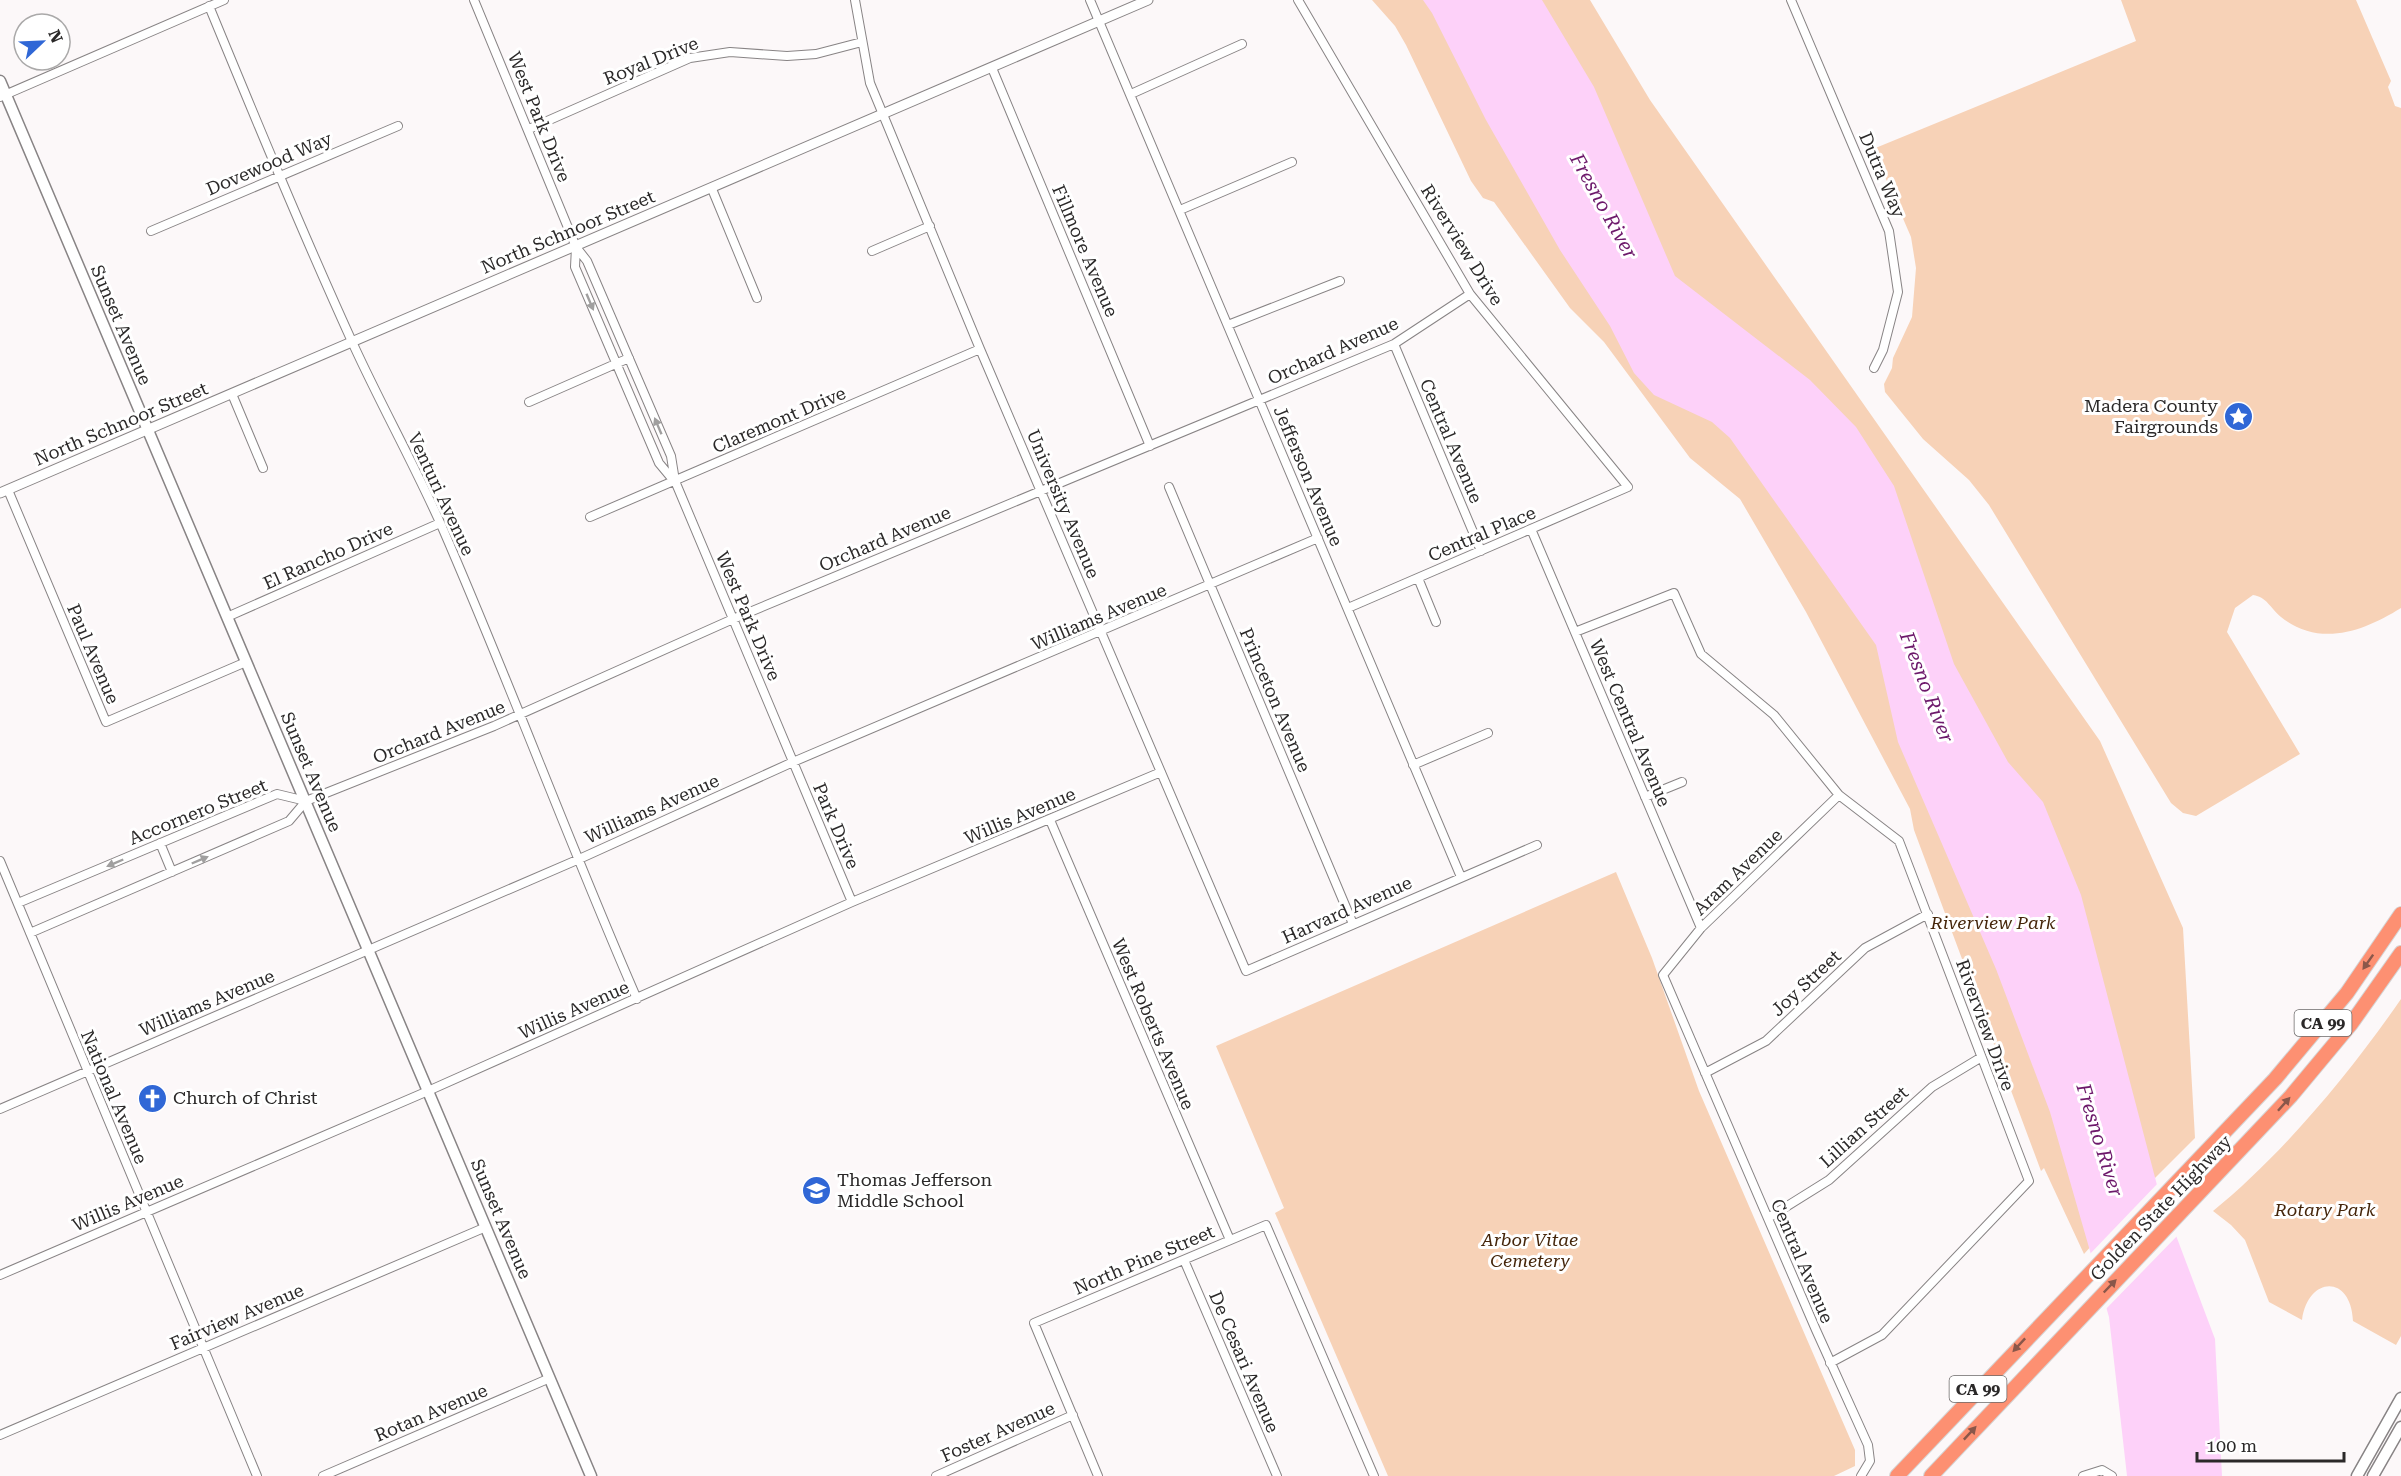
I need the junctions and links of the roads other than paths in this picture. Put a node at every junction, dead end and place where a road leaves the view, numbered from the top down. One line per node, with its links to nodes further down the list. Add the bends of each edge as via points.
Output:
1 (224, 0): 8 (street)
2 (474, 0): 18 (street, West Park Drive)
3 (855, 0): 10 (street, University Avenue)
4 (1090, 0): 9 (street)
5 (1148, 0): 9 (street, North Schnoor Street)
6 (1298, 0): 28 (street, Riverview Drive)
7 (1791, 0): 36 (street, Dutra Way, via 1889,231 1898,292 1883,350)
8 (209, 6): 15 (street); 20 (street, Venturi Avenue)
9 (1098, 22): 12 (street, North Schnoor Street); 14 (street, Jefferson Avenue)
10 (862, 42): 16 (street, University Avenue, via 870,83); 18 (street, Royal Drive, via 816,54 729,52 690,58)
11 (1242, 44): 14 (street)
12 (992, 68): 16 (street, North Schnoor Street); 41 (street, Fillmore Avenue)
13 (0, 81): 15 (main road, Sunset Avenue)
14 (1131, 94): 22 (street, Jefferson Avenue)
15 (3, 96): 40 (main road, Sunset Avenue)
16 (884, 114): 21 (street, North Schnoor Street); 23 (street, University Avenue)
17 (398, 126): 20 (street, Dovewood Way)
18 (529, 129): 25 (street, West Park Drive)
19 (1292, 162): 22 (street)
20 (279, 175): 24 (street, Dovewood Way); 31 (street, Venturi Avenue)
21 (712, 189): 25 (street, North Schnoor Street); 29 (street)
22 (1180, 210): 30 (street, Jefferson Avenue)
23 (930, 226): 26 (street); 33 (street, University Avenue)
24 (151, 231)
25 (576, 247): 31 (street, North Schnoor Street); 34 (street, West Park Drive, via 587,261); 35 (street, West Park Drive, one-way to 35, via 575,267)
26 (872, 251)
27 (1340, 280): 30 (street)
28 (1470, 294): 32 (street, Orchard Avenue); 44 (street, Riverview Drive)
29 (757, 298)
30 (1228, 325): 38 (street, Jefferson Avenue)
31 (352, 342): 37 (street, North Schnoor Street); 49 (street, Venturi Avenue)
32 (1394, 344): 38 (street, Orchard Avenue); 52 (street, Central Avenue)
33 (980, 349): 43 (street, Claremont Drive); 46 (street, University Avenue)
34 (629, 358): 35 (street); 43 (street, West Park Drive, one-way to 34, via 671,456)
35 (616, 363): 39 (street); 43 (street, West Park Drive, via 659,463)
36 (1874, 368)
37 (232, 394): 40 (street, North Schnoor Street); 42 (street)
38 (1260, 400): 41 (street, Orchard Avenue); 51 (street, Jefferson Avenue)
39 (529, 402)
40 (148, 431): 47 (street, North Schnoor Street); 56 (main road, Sunset Avenue)
41 (1150, 446): 46 (street, Orchard Avenue)
42 (263, 468)
43 (675, 481): 48 (street, Claremont Drive); 57 (street, West Park Drive)
44 (1628, 487): 50 (street, Central Place)
45 (1169, 488): 54 (street, Princeton Avenue)
46 (1040, 490): 57 (street, Orchard Avenue); 59 (street, University Avenue)
47 (4, 492): 61 (street, Paul Avenue, via 106,722)
48 (590, 517)
49 (440, 523): 56 (street, El Rancho Drive); 62 (street, Venturi Avenue)
50 (1531, 529): 52 (street, Central Place); 60 (street, West Central Avenue)
51 (1318, 538): 54 (street, Williams Avenue); 55 (street, Jefferson Avenue)
52 (1480, 551): 53 (street, Central Place)
53 (1418, 578): 55 (street, Central Place); 58 (street)
54 (1210, 585): 59 (street, Williams Avenue); 82 (street, Princeton Avenue)
55 (1347, 608): 65 (street, Jefferson Avenue)
56 (227, 617): 61 (main road, Sunset Avenue)
57 (733, 620): 62 (street, Orchard Avenue); 64 (street, West Park Drive)
58 (1436, 622)
59 (1101, 632): 64 (street, Williams Avenue); 66 (street, University Avenue)
60 (1575, 632): 68 (street, Riverview Drive, via 1674,593 1701,654 1774,715); 69 (street, West Central Avenue)
61 (246, 662): 70 (main road, Sunset Avenue)
62 (521, 715): 70 (street, Orchard Avenue); 74 (street, Venturi Avenue)
63 (1488, 733): 65 (street)
64 (793, 762): 74 (street, Williams Avenue); 78 (street, Park Drive)
65 (1413, 765): 77 (street, Jefferson Avenue)
66 (1161, 772): 71 (street, Willis Avenue); 87 (street, University Avenue)
67 (1682, 782): 69 (street)
68 (1839, 795): 80 (street, Riverview Drive, via 1899,841); 83 (street, Aram Avenue)
69 (1645, 797): 83 (street, West Central Avenue)
70 (306, 801): 72 (street, Accornero Street, via 277,794); 76 (street, one-way to 70, via 289,821); 85 (main road, Sunset Avenue)
71 (1050, 820): 78 (street, Willis Avenue); 97 (street, West Roberts Avenue)
72 (160, 843): 76 (street); 79 (street, Accornero Street, one-way to 79)
73 (1537, 845): 77 (street, Harvard Avenue)
74 (577, 860): 85 (street, Williams Avenue); 88 (street, Venturi Avenue)
75 (0, 861): 79 (street, National Avenue)
76 (172, 872): 84 (street)
77 (1461, 877): 82 (street, Harvard Avenue)
78 (852, 902): 88 (street, Willis Avenue)
79 (18, 903): 84 (street, National Avenue)
80 (1928, 914): 89 (street, Riverview Drive); 91 (street, Joy Street, via 1865,948 1766,1041)
81 (2401, 914): 115 (highway, Golden State Highway / CA 99, one-way to 115, via 2347,993 2235,1123)
82 (1353, 924): 87 (street, Harvard Avenue)
83 (1701, 928): 91 (street, Aram Avenue, via 1663,975)
84 (30, 933): 90 (street, National Avenue)
85 (368, 950): 90 (street, Williams Avenue); 92 (main road, Sunset Avenue)
86 (2401, 953): 116 (highway, Golden State Highway / CA 99, one-way to 86, via 2245,1148 2323,1060)
87 (1246, 971)
88 (637, 999): 92 (street, Willis Avenue)
89 (1980, 1058): 95 (street, Lillian Street, via 1932,1087 1829,1180); 101 (street, Riverview Drive, via 2028,1181 1882,1335)
90 (87, 1072): 93 (street, Williams Avenue); 94 (street, National Avenue)
91 (1705, 1073): 95 (street, Central Avenue)
92 (428, 1091): 94 (street, Willis Avenue); 96 (main road, Sunset Avenue)
93 (0, 1109)
94 (146, 1211): 99 (street, Willis Avenue); 100 (street, National Avenue)
95 (1768, 1218): 101 (street, Central Avenue)
96 (486, 1227): 100 (street, Fairview Avenue); 102 (main road, Sunset Avenue)
97 (1230, 1240): 98 (street, North Pine Street); 113 (street, North Pine Street, via 1266,1225)
98 (1184, 1260): 104 (street, North Pine Street, via 1034,1323); 112 (street, De Cesari Avenue)
99 (0, 1275)
100 (203, 1348): 106 (street, Fairview Avenue); 108 (street, National Avenue)
101 (1830, 1363): 114 (street, Central Avenue, via 1868,1445 1870,1461)
102 (550, 1378): 109 (street, Rotan Avenue); 110 (main road, Sunset Avenue)
103 (2401, 1398): 119 (main road)
104 (1072, 1416): 107 (street, Foster Avenue); 111 (street)
105 (2401, 1426): 120 (main road)
106 (0, 1435)
107 (940, 1475)
108 (257, 1476)
109 (323, 1476)
110 (591, 1476)
111 (1098, 1476)
112 (1277, 1476)
113 (1374, 1476)
114 (1861, 1476)
115 (1896, 1476)
116 (1931, 1476)
117 (2083, 1476): 118 (street, via 2102,1470)
118 (2112, 1476)
119 (2357, 1476)
120 (2373, 1476)

